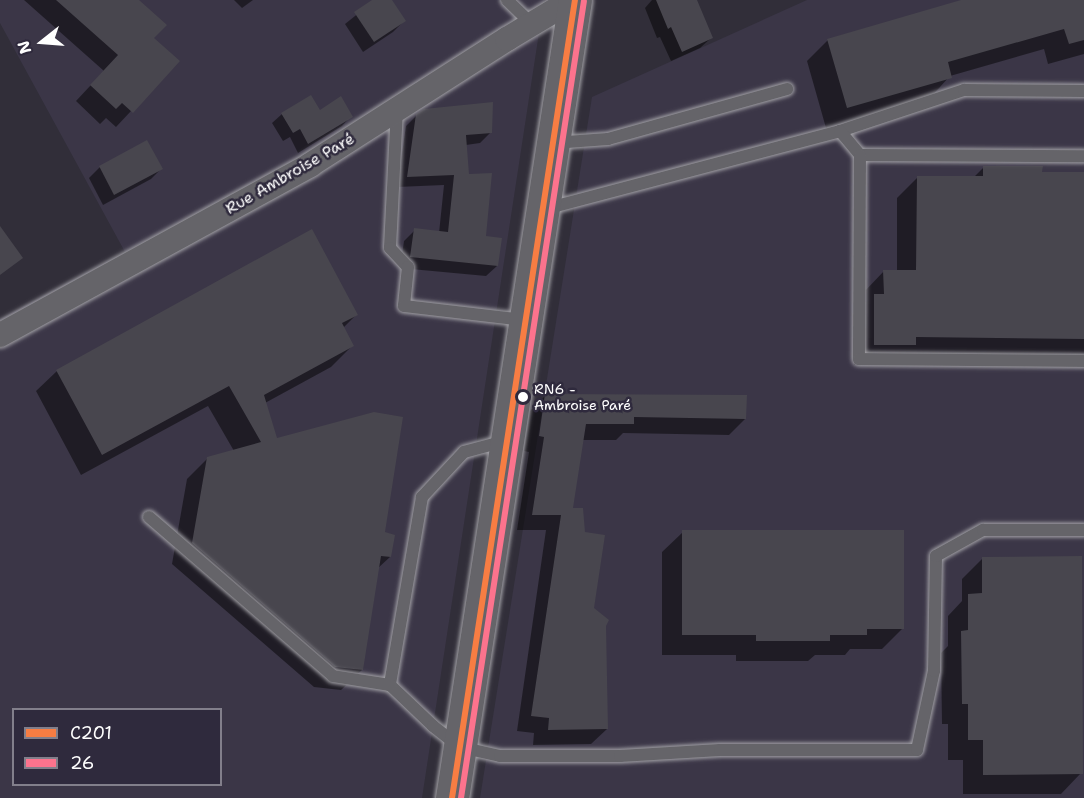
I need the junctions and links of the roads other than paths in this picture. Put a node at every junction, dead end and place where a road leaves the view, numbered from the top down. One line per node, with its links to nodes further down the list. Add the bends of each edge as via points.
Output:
1 (507, 0): 3 (lane)
2 (574, 0): 3 (street, Rue Ambroise Paré); 8 (main road)
3 (532, 24): 6 (street, Rue Ambroise Paré)
4 (787, 89): 8 (lane, via 608,139)
5 (1084, 91): 7 (lane, via 964,90)
6 (397, 109): 12 (lane, via 390,248 408,267 404,306); 13 (street, Rue Ambroise Paré, via 310,165)
7 (840, 131): 9 (lane); 11 (lane)
8 (552, 143): 11 (main road)
9 (860, 155): 10 (lane); 14 (lane, via 859,359)
10 (1084, 156)
11 (541, 210): 12 (main road)
12 (524, 320): 15 (main road)
13 (0, 335)
14 (1084, 361)
15 (506, 440): 18 (lane, via 464,452 422,497); 19 (main road)
16 (150, 517): 18 (lane, via 333,676)
17 (1084, 530): 19 (lane, via 983,530 936,556 934,671 917,750 500,756)
18 (390, 685): 19 (lane)
19 (460, 747): 20 (main road)
20 (452, 798)

